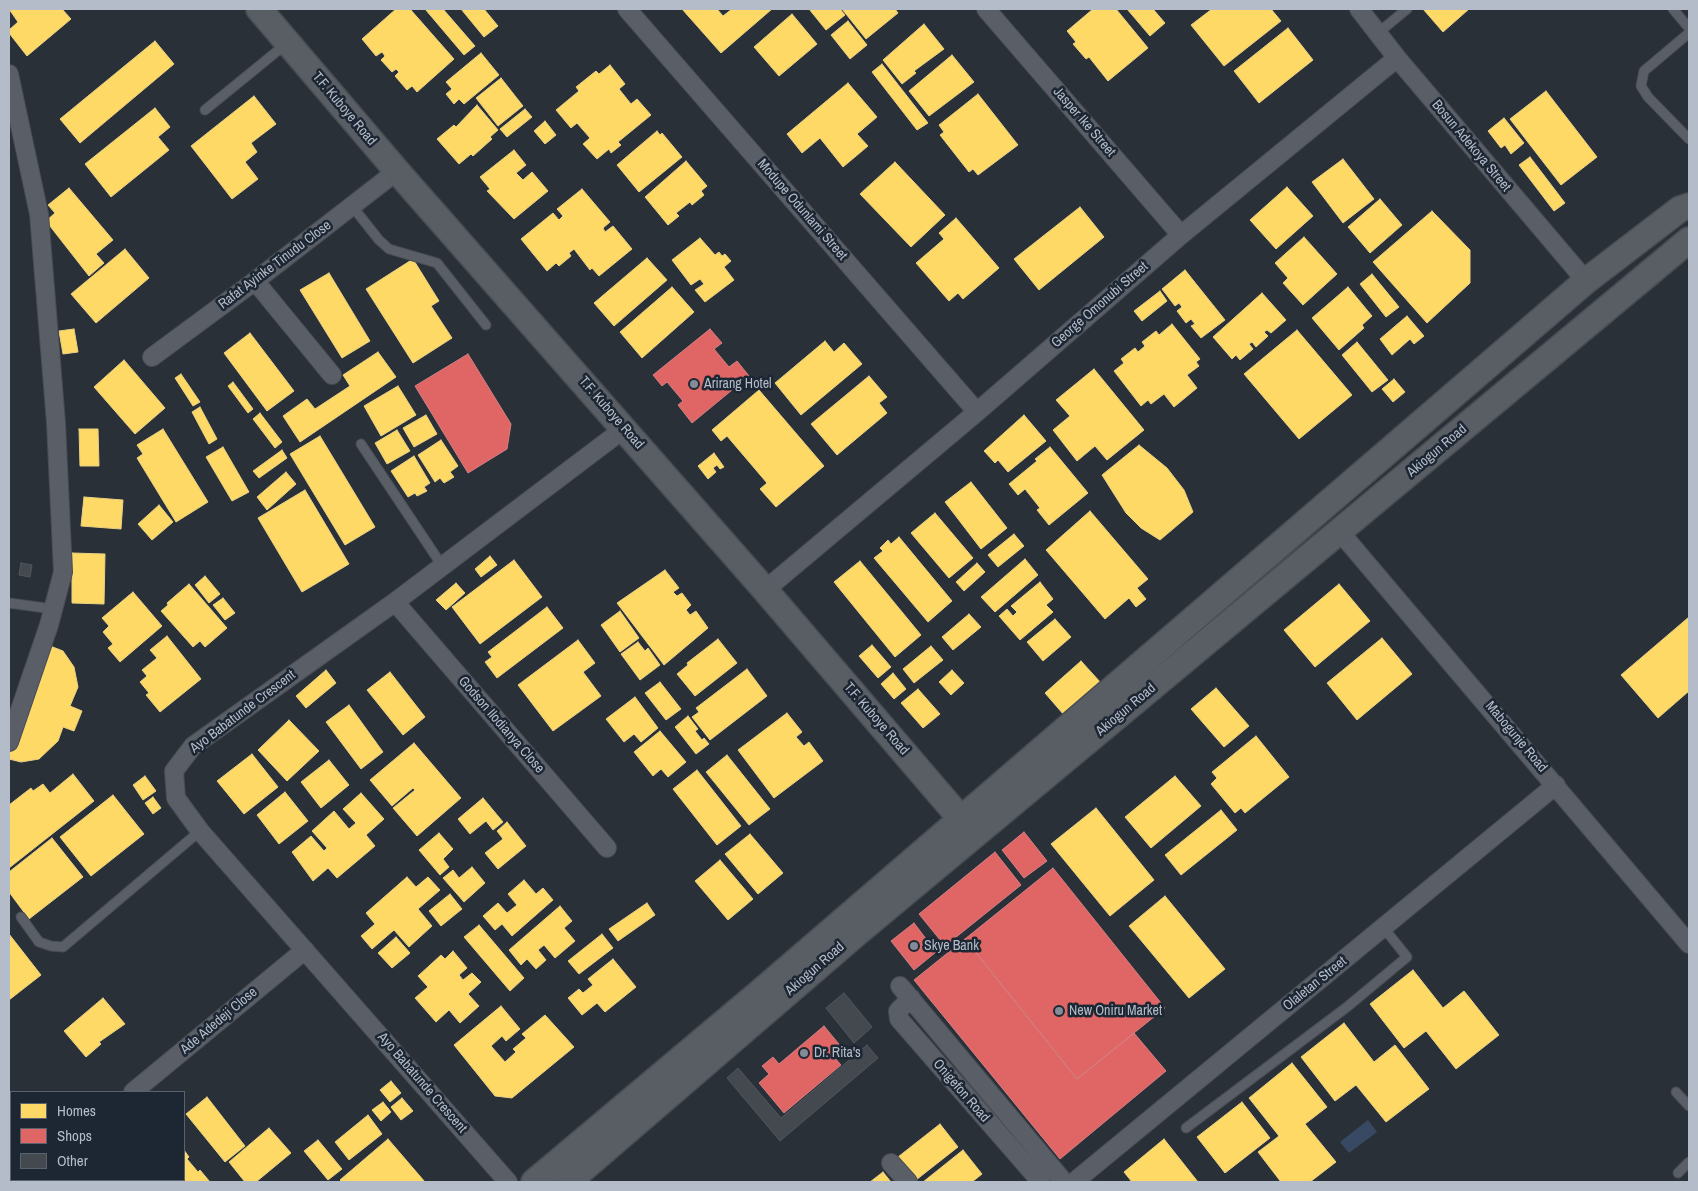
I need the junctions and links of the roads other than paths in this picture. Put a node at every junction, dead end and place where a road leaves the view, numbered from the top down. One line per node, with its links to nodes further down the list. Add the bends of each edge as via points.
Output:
1 (259, 9): 10 (street, T.F. Kuboye Road)
2 (628, 9): 25 (street, Modupe Odunlami Street)
3 (986, 9): 18 (street, Jasper Ike Street)
4 (1359, 9): 8 (street, Bosun Adekoya Street)
5 (1407, 9): 8 (lane)
6 (1673, 9): 7 (lane)
7 (1689, 28)
8 (1378, 33): 11 (street, Bosun Adekoya Street)
9 (1689, 33): 14 (lane, via 1644,72 1641,86)
10 (288, 42): 13 (lane); 15 (street, T.F. Kuboye Road)
11 (1397, 58): 18 (street, George Omonubi Street); 21 (street, Bosun Adekoya Street)
12 (9, 74): 33 (street, via 39,214 56,423 63,572)
13 (205, 110)
14 (1689, 139)
15 (397, 171): 16 (street, Rafat Ayinke Tinudu Close); 26 (street, T.F. Kuboye Road)
16 (352, 206): 20 (street, Rafat Ayinke Tinudu Close); 22 (lane, via 389,249 437,264)
17 (1689, 206): 21 (street, via 1680,209)
18 (1181, 234): 25 (street, George Omonubi Street)
19 (1688, 240): 28 (street, Akiogun Road)
20 (255, 281): 23 (street, Rafat Ayinke Tinudu Close); 24 (street)
21 (1586, 281): 36 (street)
22 (486, 325)
23 (152, 357)
24 (332, 375)
25 (977, 412): 30 (street, George Omonubi Street)
26 (624, 428): 29 (street, Ayo Babatunde Crescent); 30 (street, T.F. Kuboye Road)
27 (361, 444): 29 (lane)
28 (1340, 532): 35 (street, Mabogunje Road); 50 (street, Akiogun Road, via 856,934)
29 (444, 567): 31 (street, Ayo Babatunde Crescent)
30 (765, 590): 36 (street, T.F. Kuboye Road)
31 (395, 602): 37 (street, Ayo Babatunde Crescent, via 192,746 174,771 176,798); 38 (street, Godson Ilodianya Close)
32 (9, 603): 33 (lane)
33 (53, 609): 34 (street)
34 (9, 742)
35 (1556, 785): 40 (street, Olaletan Street); 41 (street, Mabogunje Road)
36 (961, 819): 52 (street)
37 (200, 831): 39 (lane, via 62,947 39,942); 42 (street, Ayo Babatunde Crescent)
38 (607, 848)
39 (21, 917)
40 (1383, 927): 46 (lane, via 1407,958); 56 (street, Olaletan Street)
41 (1689, 944)
42 (305, 950): 43 (street, Ade Adedeji Close); 51 (street, Ayo Babatunde Crescent)
43 (134, 1091)
44 (1676, 1092): 45 (lane)
45 (1689, 1106)
46 (1186, 1128)
47 (1689, 1162): 49 (lane)
48 (891, 1163): 53 (street)
49 (1678, 1173)
50 (572, 1181)
51 (508, 1182)
52 (534, 1182)
53 (908, 1182)
54 (1041, 1182): 55 (street, Onigefon Road, via 899,1019 898,1011 905,992)
55 (1064, 1182)
56 (1074, 1182)

